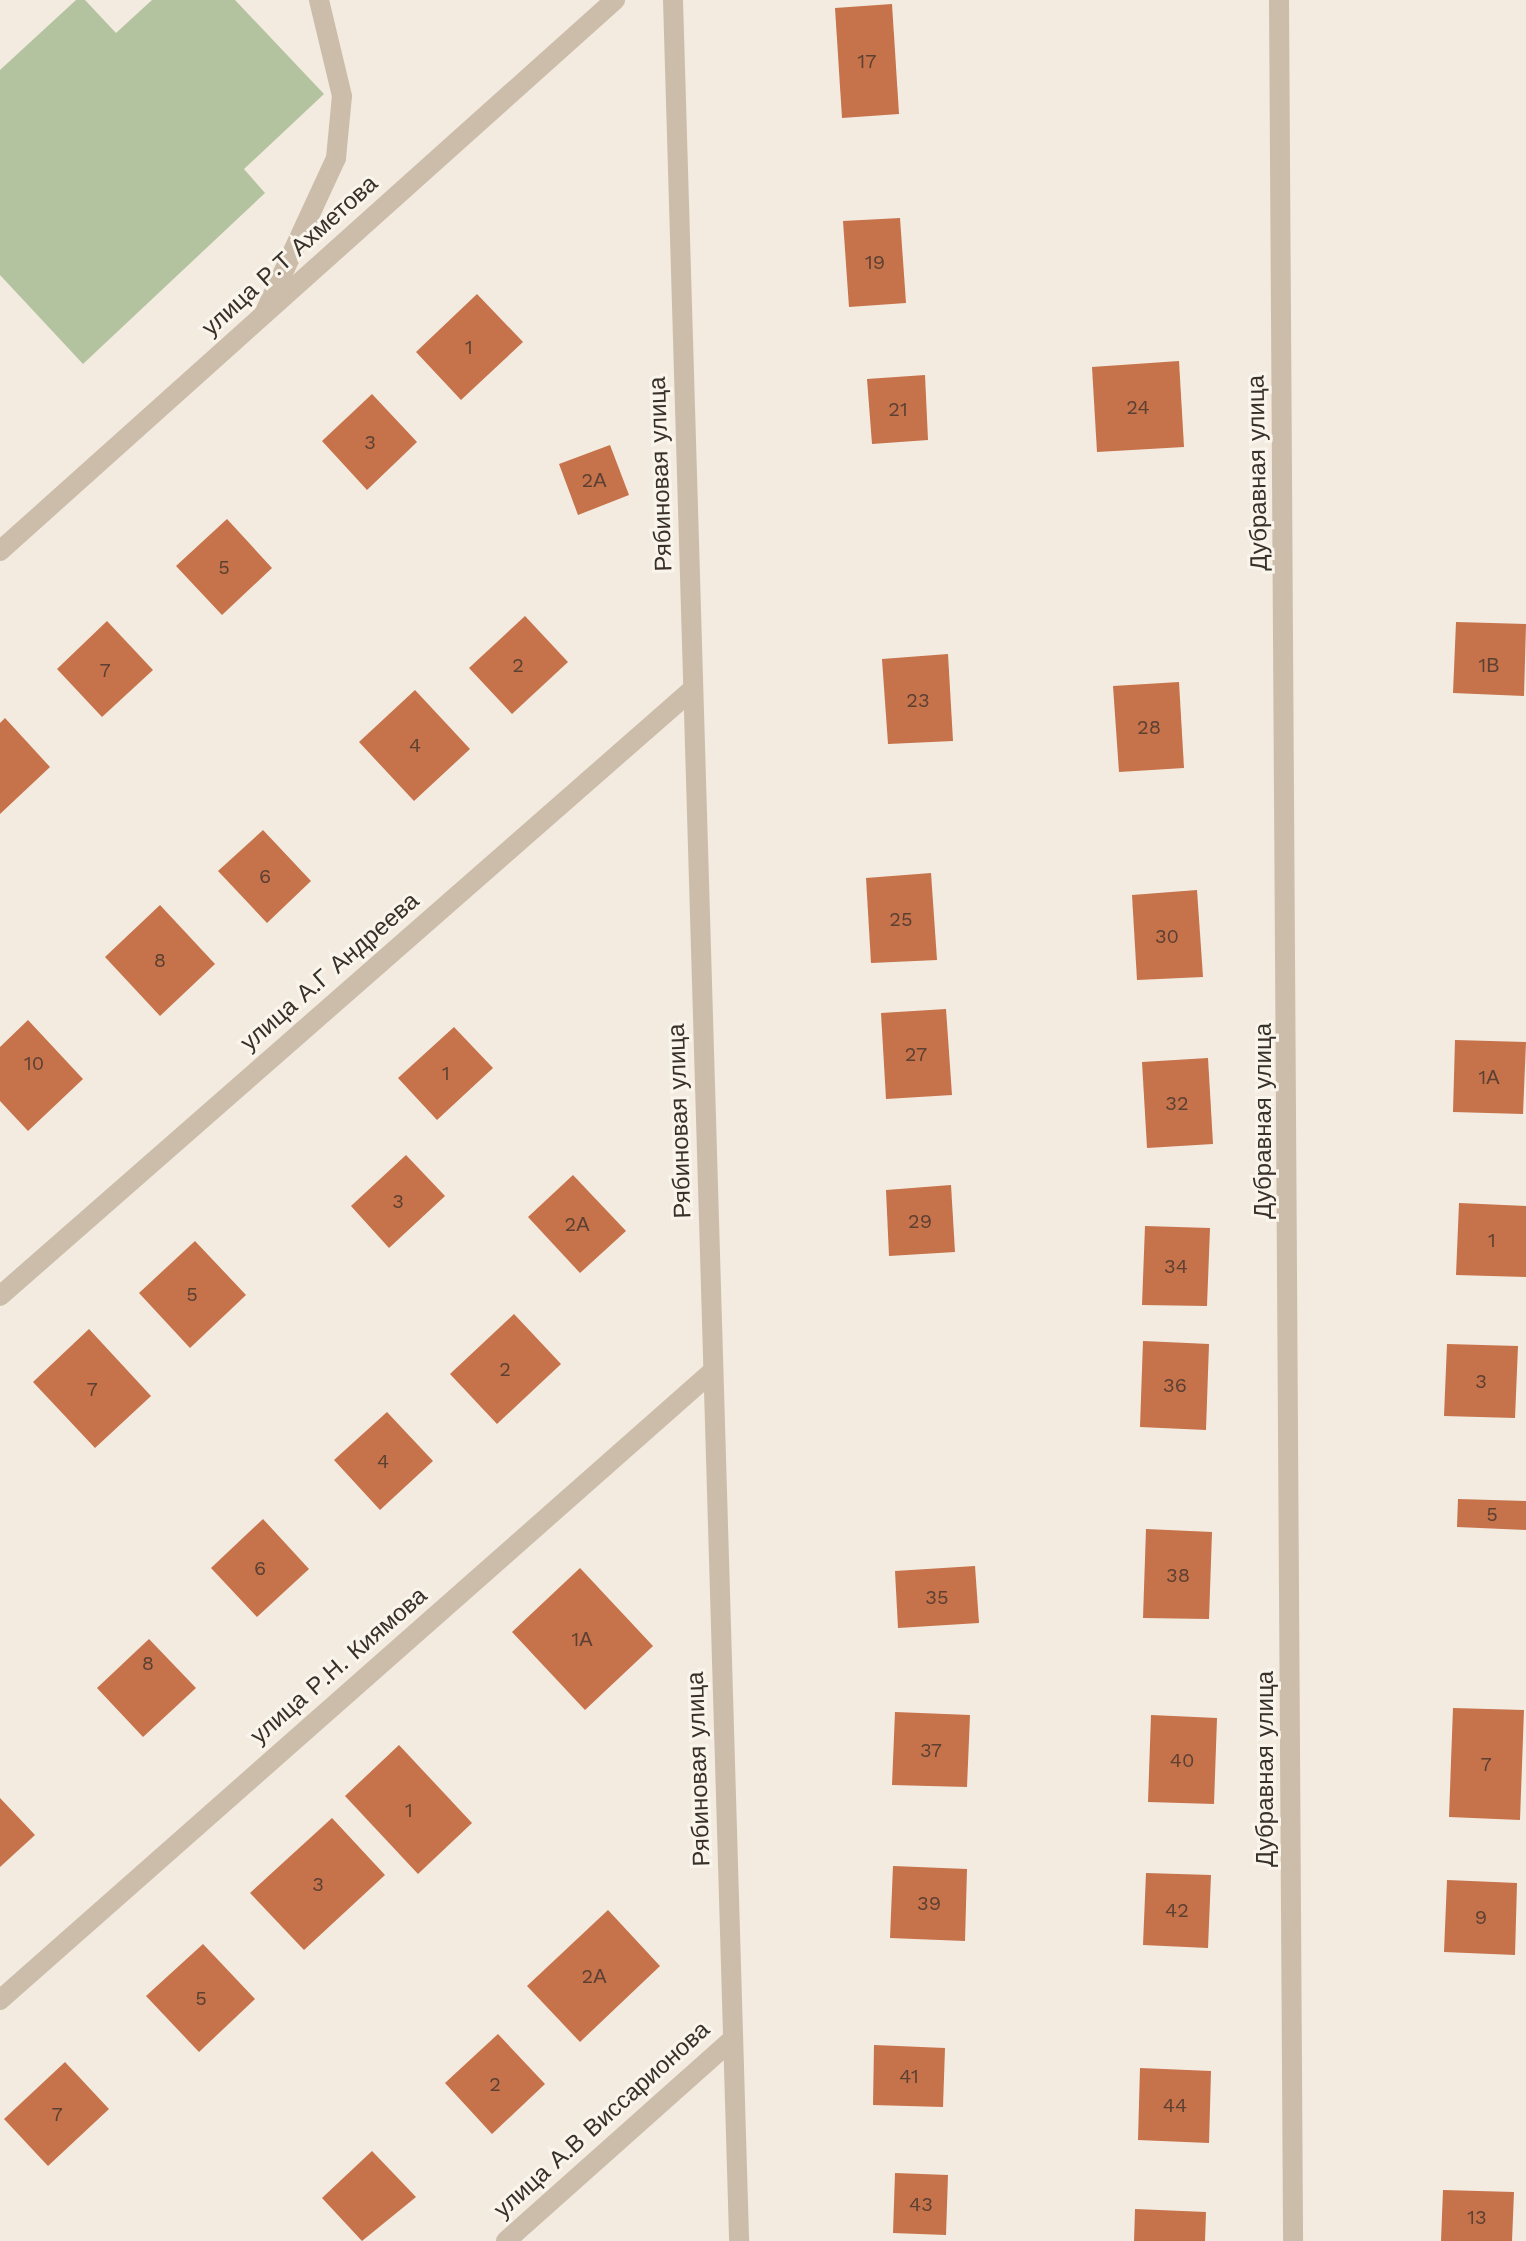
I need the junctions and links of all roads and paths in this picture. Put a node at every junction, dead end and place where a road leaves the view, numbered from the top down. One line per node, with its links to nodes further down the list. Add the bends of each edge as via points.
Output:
1 (319, 0): 5 (street, via 342,96 336,158)
2 (615, 0): 5 (street, улица Р.Т Ахметова)
3 (673, 0): 7 (street, Рябиновая улица)
4 (1279, 0): 14 (street, Дубравная улица)
5 (264, 314): 6 (street, улица Р.Т Ахметова)
6 (0, 551)
7 (693, 689): 8 (street, улица А.Г Андреева); 9 (street, Рябиновая улица)
8 (0, 1296)
9 (713, 1371): 10 (street, улица Р.Н. Киямова); 11 (street, Рябиновая улица)
10 (0, 2000)
11 (733, 2039): 12 (street, улица А.В Виссарионова); 13 (street, Рябиновая улица)
12 (506, 2241)
13 (739, 2241)
14 (1293, 2241)

